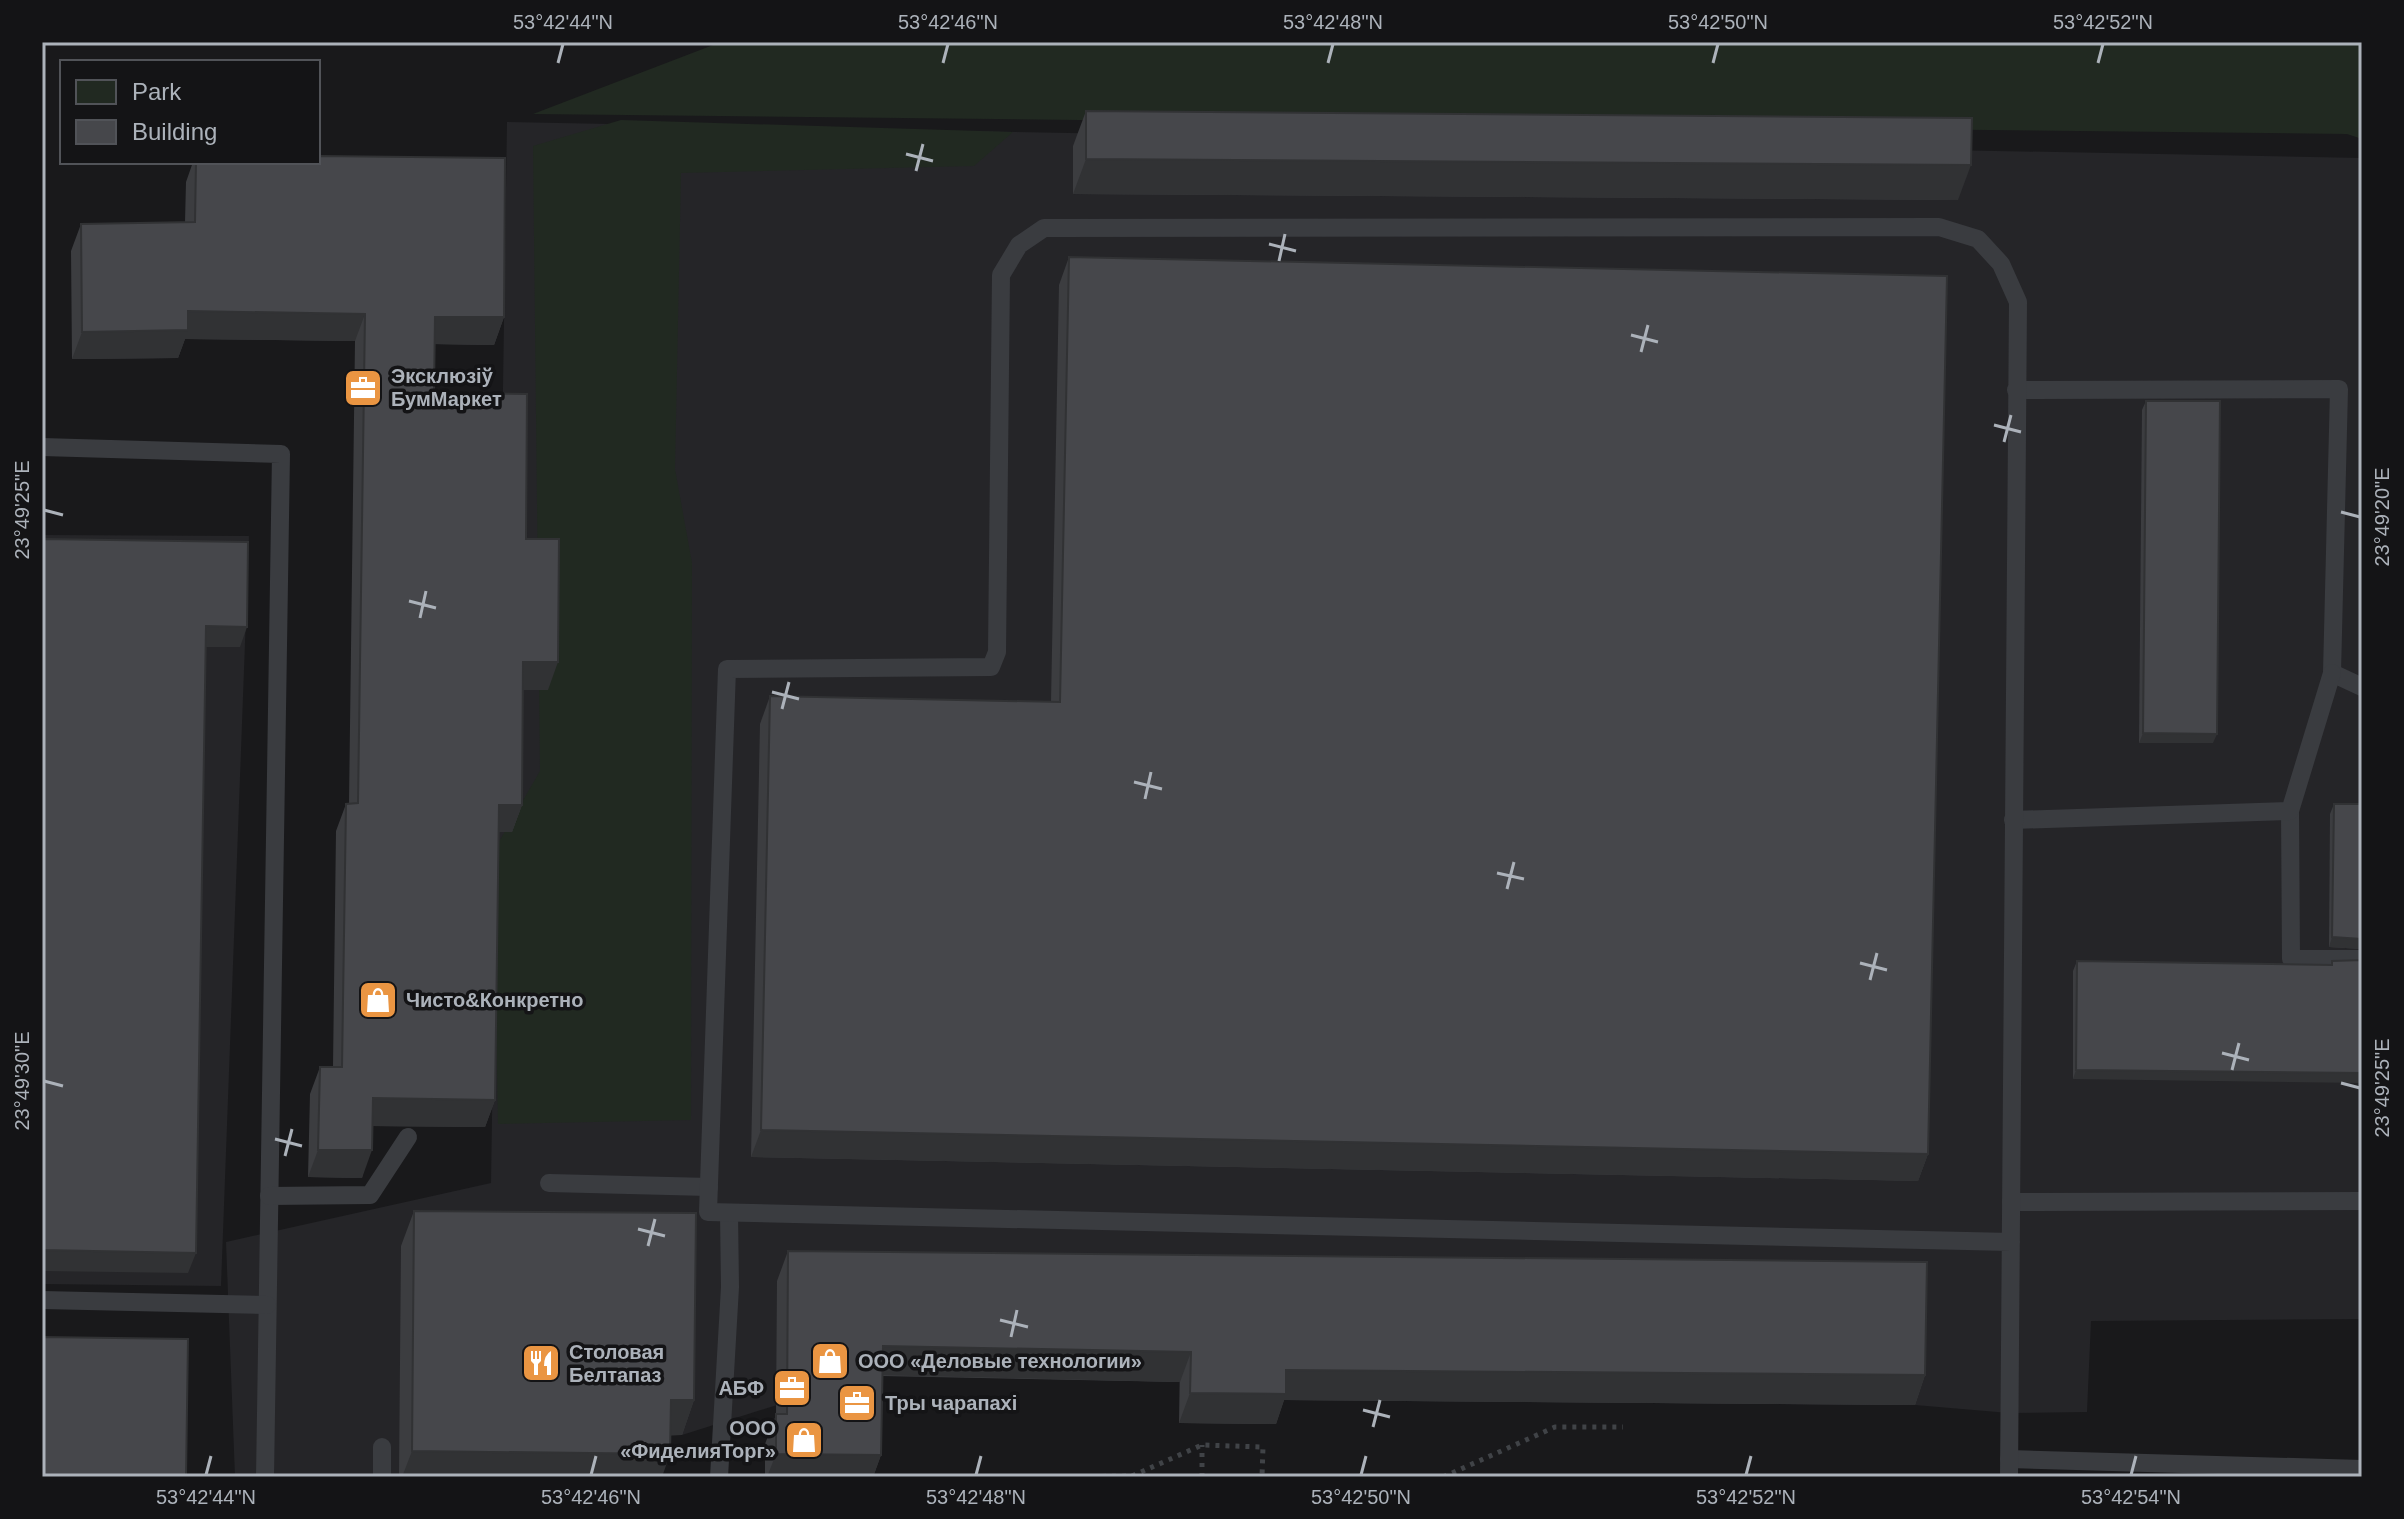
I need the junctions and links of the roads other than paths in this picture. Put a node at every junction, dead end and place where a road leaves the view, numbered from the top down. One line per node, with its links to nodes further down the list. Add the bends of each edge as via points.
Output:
1 (2016, 390): 3 (lane, via 2339,389); 6 (lane); 10 (lane, via 2018,302 2013,289 2001,264 1978,239 1939,227 1044,228 1019,245 1001,275 997,652 991,667 727,669)
2 (42, 447): 11 (lane, via 281,454)
3 (2332, 673): 4 (lane); 5 (lane)
4 (2362, 687)
5 (2290, 811): 6 (lane); 7 (lane, via 2291,959)
6 (2013, 820): 13 (lane)
7 (2362, 959)
8 (408, 1137): 11 (lane, via 370,1195)
9 (549, 1183): 10 (lane)
10 (709, 1187): 14 (lane, via 708,1212)
11 (269, 1196): 17 (lane)
12 (2362, 1201): 13 (lane)
13 (2011, 1202): 15 (lane)
14 (729, 1213): 15 (lane); 23 (lane)
15 (2011, 1242): 19 (lane)
16 (42, 1300): 17 (lane)
17 (267, 1305): 21 (lane)
18 (382, 1447): 22 (lane)
19 (2009, 1468): 20 (lane)
20 (2362, 1469)
21 (265, 1477)
22 (382, 1477)
23 (719, 1477)

